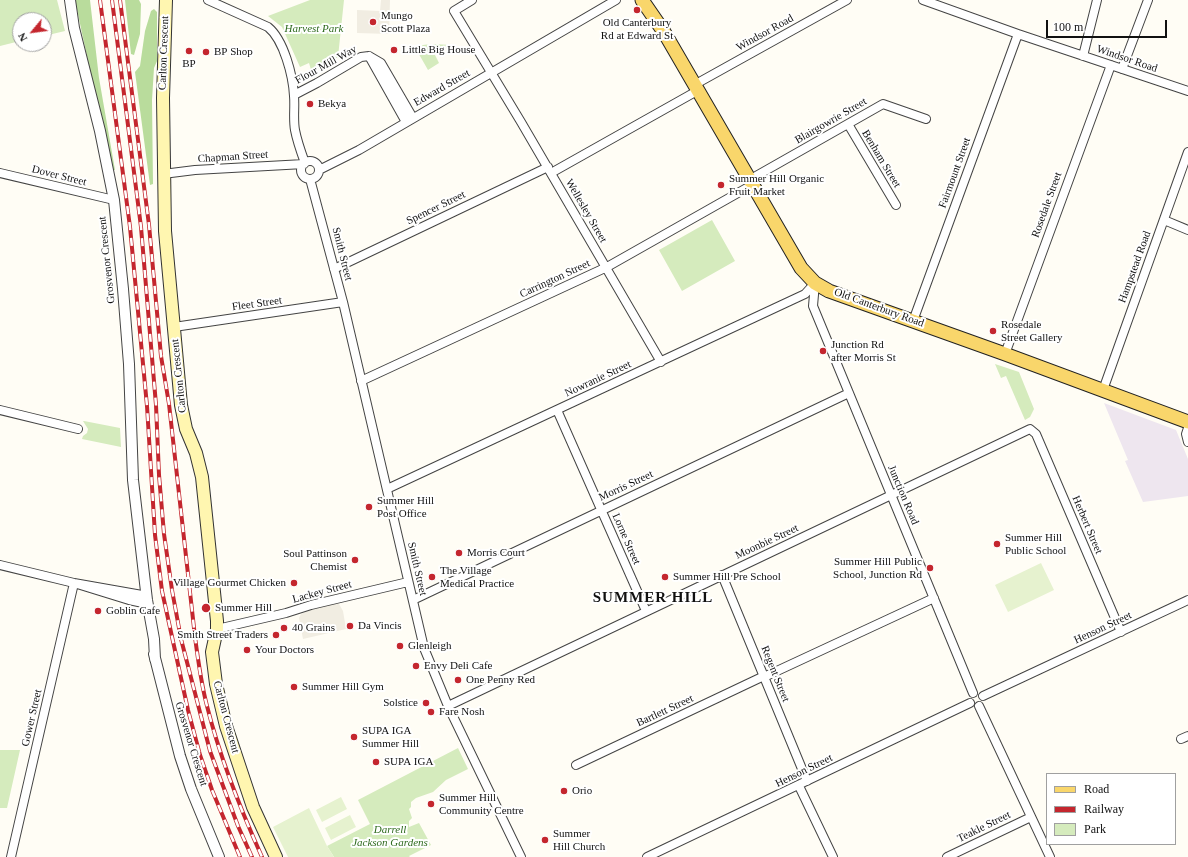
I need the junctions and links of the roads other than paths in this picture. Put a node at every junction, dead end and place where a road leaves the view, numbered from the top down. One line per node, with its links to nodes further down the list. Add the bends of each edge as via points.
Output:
1 (70, 0): 30 (street, Grosvenor Crescent, via 74,28)
2 (166, 0): 27 (main road, Carlton Crescent)
3 (208, 0): 18 (street, via 274,32 289,68)
4 (472, 0): 15 (street, Wellesley Street, via 454,11)
5 (616, 0): 15 (street, Edward Street)
6 (642, 0): 16 (main road, Old Canterbury Road, via 664,32)
7 (847, 0): 16 (street, Windsor Road)
8 (923, 0): 11 (street, Windsor Road)
9 (1096, 0): 12 (street)
10 (1148, 0): 14 (street)
11 (1018, 34): 12 (street, Windsor Road); 40 (street, Fairmount Street)
12 (1083, 56): 13 (street, Windsor Road)
13 (1111, 65): 14 (street, Windsor Road); 42 (street, Rosedale Street)
14 (1122, 69): 17 (street, Windsor Road)
15 (491, 72): 20 (street, Edward Street); 25 (street, Wellesley Street)
16 (696, 88): 25 (street, Spencer Street); 29 (main road, Old Canterbury Road)
17 (1188, 91)
18 (294, 95): 20 (street, Flour Mill Way, via 360,57 369,56 381,63); 23 (street, via 295,129)
19 (926, 119): 21 (street, Blairgowrie Street, via 883,104)
20 (409, 120): 24 (street, Edward Street)
21 (848, 124): 29 (street, Blairgowrie Street); 31 (street, Benham Street)
22 (1187, 156): 32 (street, Hampstead Road)
23 (304, 164): 24 (street, via 313,162); 27 (street, Chapman Street); 28 (street, via 302,172)
24 (319, 170): 28 (street, via 316,176)
25 (549, 170): 34 (street, Wellesley Street); 35 (street, Spencer Street)
26 (0, 173): 30 (street, Dover Street)
27 (163, 174): 41 (main road, Carlton Crescent, via 166,246)
28 (310, 179): 35 (street, Smith Street)
29 (751, 183): 34 (street, Carrington Street); 36 (main road, Old Canterbury Road, via 802,268)
30 (114, 200): 62 (street, Grosvenor Crescent, via 128,364 136,538)
31 (896, 205)
32 (1164, 220): 33 (street); 45 (street, Hampstead Road)
33 (1188, 230)
34 (607, 267): 43 (street, Wellesley Street); 44 (street, Carrington Street)
35 (334, 269): 38 (street, Smith Street)
36 (815, 282): 37 (street, Nowranie Street); 39 (street, Junction Road); 40 (main road, Old Canterbury Road, via 829,291)
37 (805, 294): 39 (street, Junction Road); 43 (street, Nowranie Street)
38 (342, 302): 41 (street, Fleet Street); 44 (street, Smith Street)
39 (813, 306): 46 (street, Junction Road)
40 (913, 321): 42 (main road, Old Canterbury Road)
41 (174, 327): 66 (main road, Carlton Crescent, via 183,417 202,477)
42 (1005, 354): 45 (main road, Old Canterbury Road)
43 (661, 362): 48 (street, Nowranie Street)
44 (361, 381): 54 (street, Smith Street)
45 (1103, 390): 49 (main road, Old Canterbury Road)
46 (849, 393): 55 (street, Junction Road); 56 (street, Morris Street)
47 (0, 410): 51 (street)
48 (557, 410): 54 (street, Nowranie Street); 56 (street, Lorne Street)
49 (1188, 422)
50 (1188, 428): 53 (street)
51 (78, 429)
52 (1030, 430): 55 (street, Moonbie Street); 67 (street, Herbert Street, via 1036,434)
53 (1188, 442)
54 (387, 489): 59 (street, Smith Street)
55 (891, 496): 58 (street, Moonbie Street); 61 (street, Junction Road)
56 (601, 510): 63 (street, Morris Street); 65 (street, Lorne Street)
57 (0, 565): 60 (street)
58 (722, 574): 65 (street, Moonbie Street); 68 (street, Regent Street)
59 (408, 582): 63 (street, Smith Street); 66 (street, Lackey Street)
60 (74, 583): 62 (street, via 129,600); 78 (street, Gower Street)
61 (934, 598): 68 (street, Bartlett Street); 69 (street, Junction Road)
62 (144, 599): 79 (street, Grosvenor Crescent, via 149,640 180,756)
63 (413, 600): 72 (street, Smith Street, via 424,648)
64 (1188, 600): 67 (street, Henson Street)
65 (646, 611): 72 (street, Moonbie Street)
66 (217, 629): 80 (main road, Carlton Crescent, via 212,657 222,713 253,807)
67 (1121, 632): 70 (street, Henson Street)
68 (764, 677): 74 (street, Bartlett Street); 75 (street, Regent Street)
69 (973, 693): 70 (street, via 980,693); 71 (street, via 969,698)
70 (983, 696): 73 (street, via 983,702)
71 (970, 703): 73 (street, via 975,707); 75 (street, Henson Street)
72 (448, 706): 81 (street, Smith Street)
73 (979, 706): 77 (street)
74 (576, 765)
75 (807, 781): 76 (street, Henson Street)
76 (798, 786): 82 (street, Henson Street); 83 (street)
77 (1031, 817): 84 (street, Teakle Street); 85 (street)
78 (11, 857)
79 (219, 857)
80 (276, 857)
81 (521, 857)
82 (647, 857)
83 (832, 857)
84 (947, 857)
85 (1050, 857)

